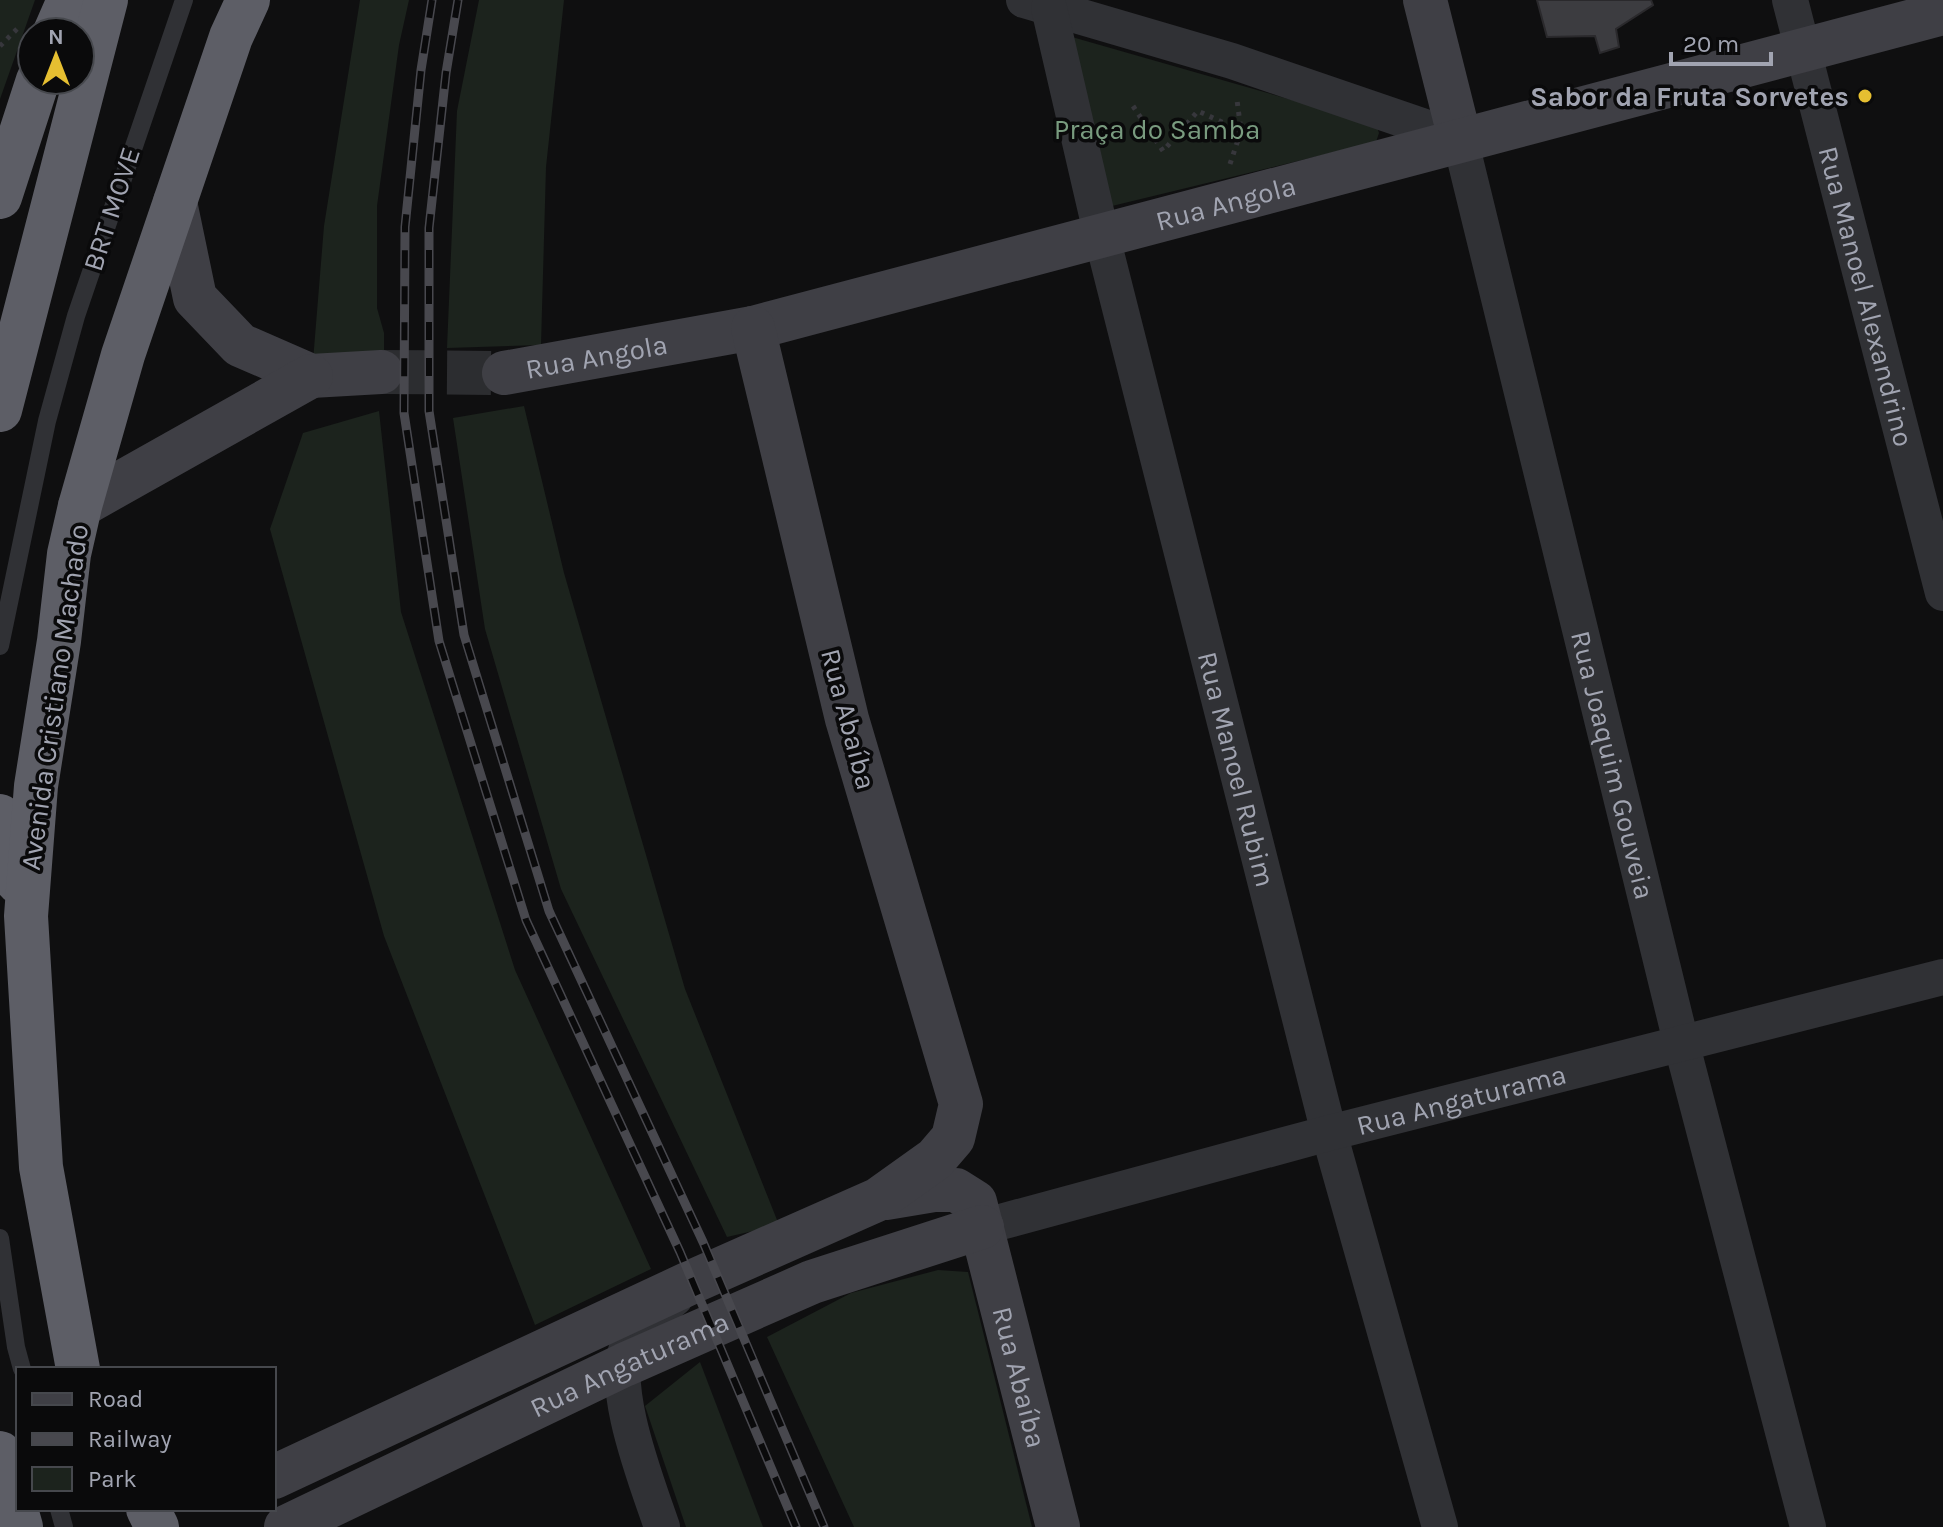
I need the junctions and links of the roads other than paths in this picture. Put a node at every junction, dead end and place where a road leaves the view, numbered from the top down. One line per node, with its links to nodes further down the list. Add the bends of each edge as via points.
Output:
1 (106, 0): 18 (highway)
2 (184, 0): 21 (lane, BRT MOVE, via 76,316 47,421)
3 (248, 0): 12 (highway, Avenida Cristiano Machado)
4 (1425, 0): 10 (street, Rua Joaquim Gouveia)
5 (1790, 0): 8 (street, Rua Manoel Alexandrino)
6 (1037, 4): 10 (street, via 1232,61); 13 (street, Rua Manoel Rubim)
7 (1943, 13): 8 (street, Rua Angola)
8 (1804, 50): 10 (street, Rua Angola); 20 (street, Rua Manoel Alexandrino)
9 (33, 96): 11 (highway)
10 (1460, 139): 13 (street, Rua Angola); 25 (street, Rua Joaquim Gouveia)
11 (0, 197)
12 (175, 202): 17 (street, via 195,298 240,345); 19 (highway, Avenida Cristiano Machado)
13 (1102, 237): 14 (street, Rua Angola); 27 (street, Rua Manoel Rubim)
14 (753, 328): 16 (street, Rua Angola); 26 (street, Rua Abaíba, via 847,719)
15 (381, 372): 17 (street)
16 (504, 373)
17 (311, 376): 19 (street)
18 (0, 410)
19 (80, 506): 23 (highway, Avenida Cristiano Machado, via 36,786)
20 (1943, 593)
21 (0, 646)
22 (0, 816): 23 (highway)
23 (26, 916): 34 (highway, Avenida Cristiano Machado, via 41,1167)
24 (1943, 977): 25 (street, Rua Angaturama)
25 (1681, 1042): 27 (street, Rua Angaturama); 42 (street, Rua Joaquim Gouveia)
26 (961, 1104): 28 (street, Rua Angaturama, via 953,1138 935,1159)
27 (1329, 1133): 29 (street, Rua Angaturama); 41 (street, Rua Manoel Rubim)
28 (879, 1199): 29 (street, Rua Angaturama, via 956,1190 975,1202); 31 (street, Rua Angaturama)
29 (982, 1227): 32 (street, Rua Angaturama, via 812,1282); 40 (street, Rua Abaíba)
30 (0, 1238): 33 (lane)
31 (696, 1280): 32 (street, via 643,1325 629,1343); 36 (street, Rua Angaturama)
32 (624, 1365): 38 (street, Rua Angaturama); 39 (street, via 625,1405)
33 (21, 1367)
34 (78, 1367)
35 (0, 1453): 37 (highway)
36 (276, 1476)
37 (16, 1509)
38 (286, 1527)
39 (662, 1527)
40 (1058, 1527)
41 (1440, 1527)
42 (1808, 1527)

